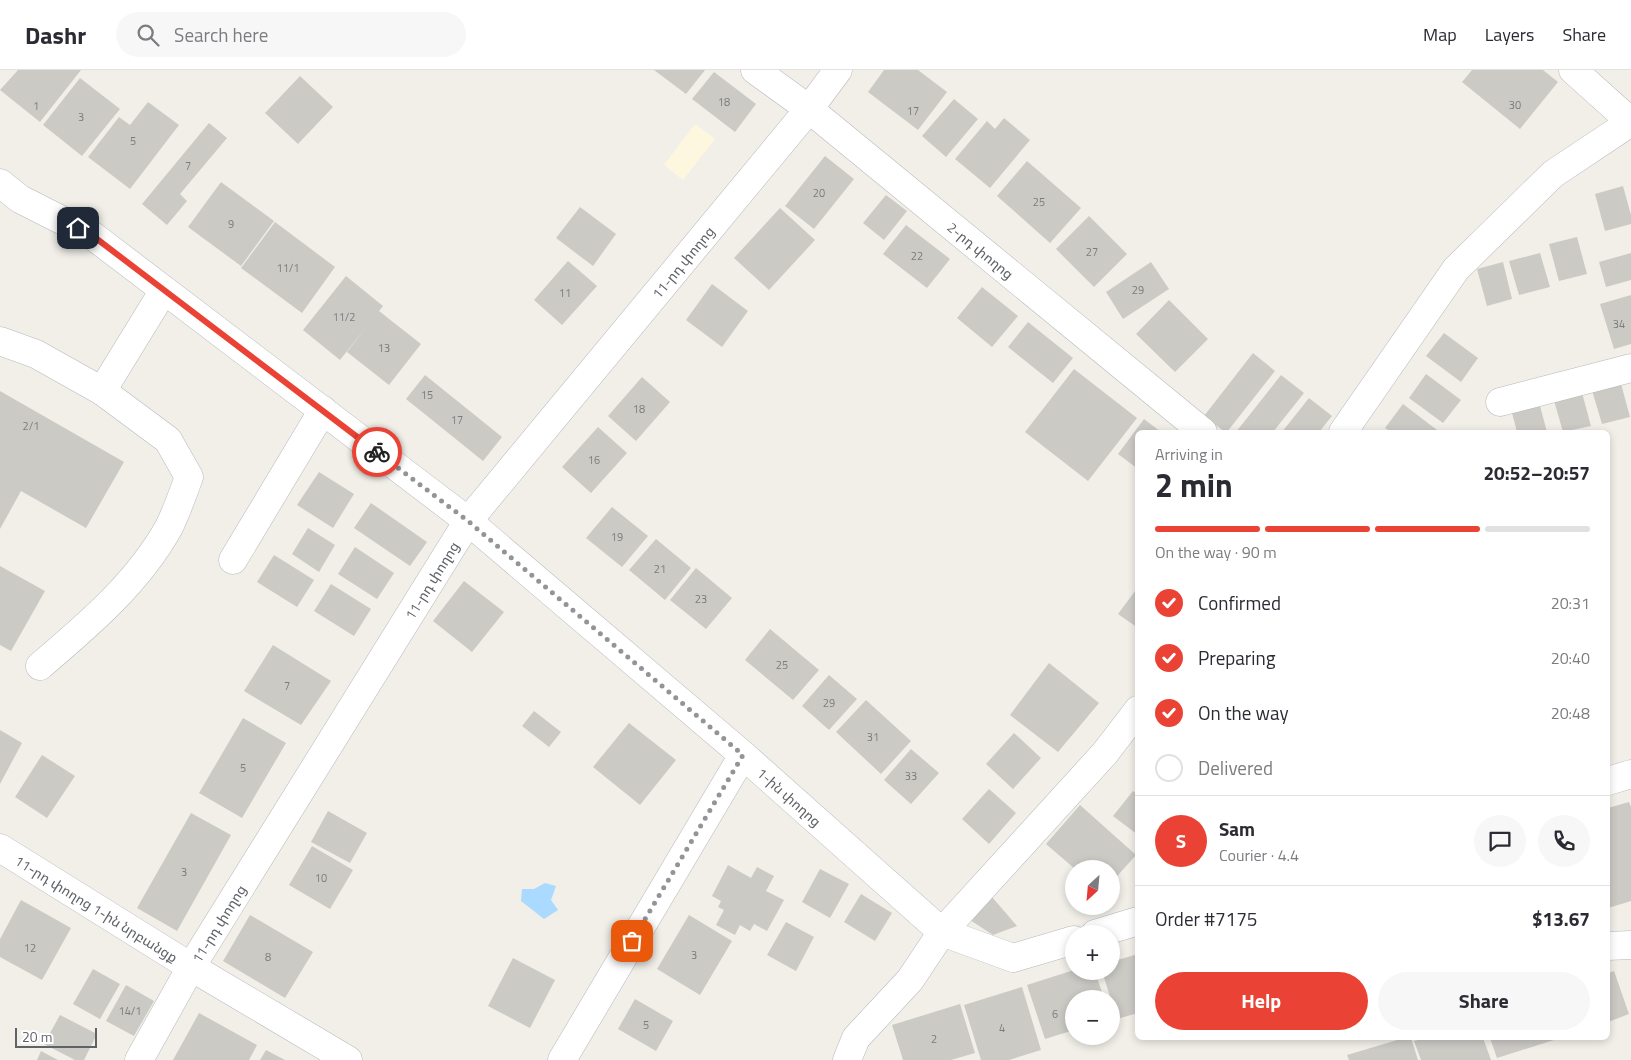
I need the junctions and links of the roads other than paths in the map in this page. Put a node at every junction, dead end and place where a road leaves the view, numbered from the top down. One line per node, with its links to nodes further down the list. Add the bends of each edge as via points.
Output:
1 (755, 70): 4 (street, 2-րդ փողոց)
2 (838, 70): 4 (street, 11-րդ փողոց)
3 (1573, 70): 5 (street)
4 (809, 109): 13 (street, 2-րդ փողոց); 15 (street, 11-րդ փողոց)
5 (1631, 122): 14 (street, via 1553,174 1456,269)
6 (0, 183): 7 (street, 1-ին փողոց, via 20,199 93,236)
7 (164, 290): 10 (street); 12 (street, 1-ին փողոց)
8 (0, 341): 10 (street, via 36,354)
9 (1631, 368): 11 (street)
10 (102, 391): 17 (street, via 168,440 189,477 169,526 140,571 87,625)
11 (1500, 402)
12 (323, 410): 15 (street, 1-ին փողոց); 16 (street)
13 (1201, 430)
14 (1344, 430)
15 (468, 521): 19 (street, 1-ին փողոց); 29 (street, 11-րդ փողոց)
16 (233, 560)
17 (40, 666)
18 (1135, 714): 25 (street, via 1104,753)
19 (743, 755): 25 (street, 1-ին փողոց); 32 (street)
20 (1631, 774): 21 (street)
21 (1610, 780)
22 (0, 848): 29 (street, 11-րդ փողոց 1-ին նրբանցք)
23 (1135, 922): 24 (street)
24 (1120, 926)
25 (942, 932): 26 (street, 1-ին փողոց, via 1013,958); 33 (street, via 910,980 856,1038)
26 (1065, 943)
27 (1631, 945): 28 (street)
28 (1610, 946)
29 (191, 967): 30 (street, 11-րդ փողոց); 31 (street, 11-րդ փողոց 1-ին նրբանցք)
30 (139, 1060)
31 (348, 1060)
32 (562, 1060)
33 (846, 1060)

